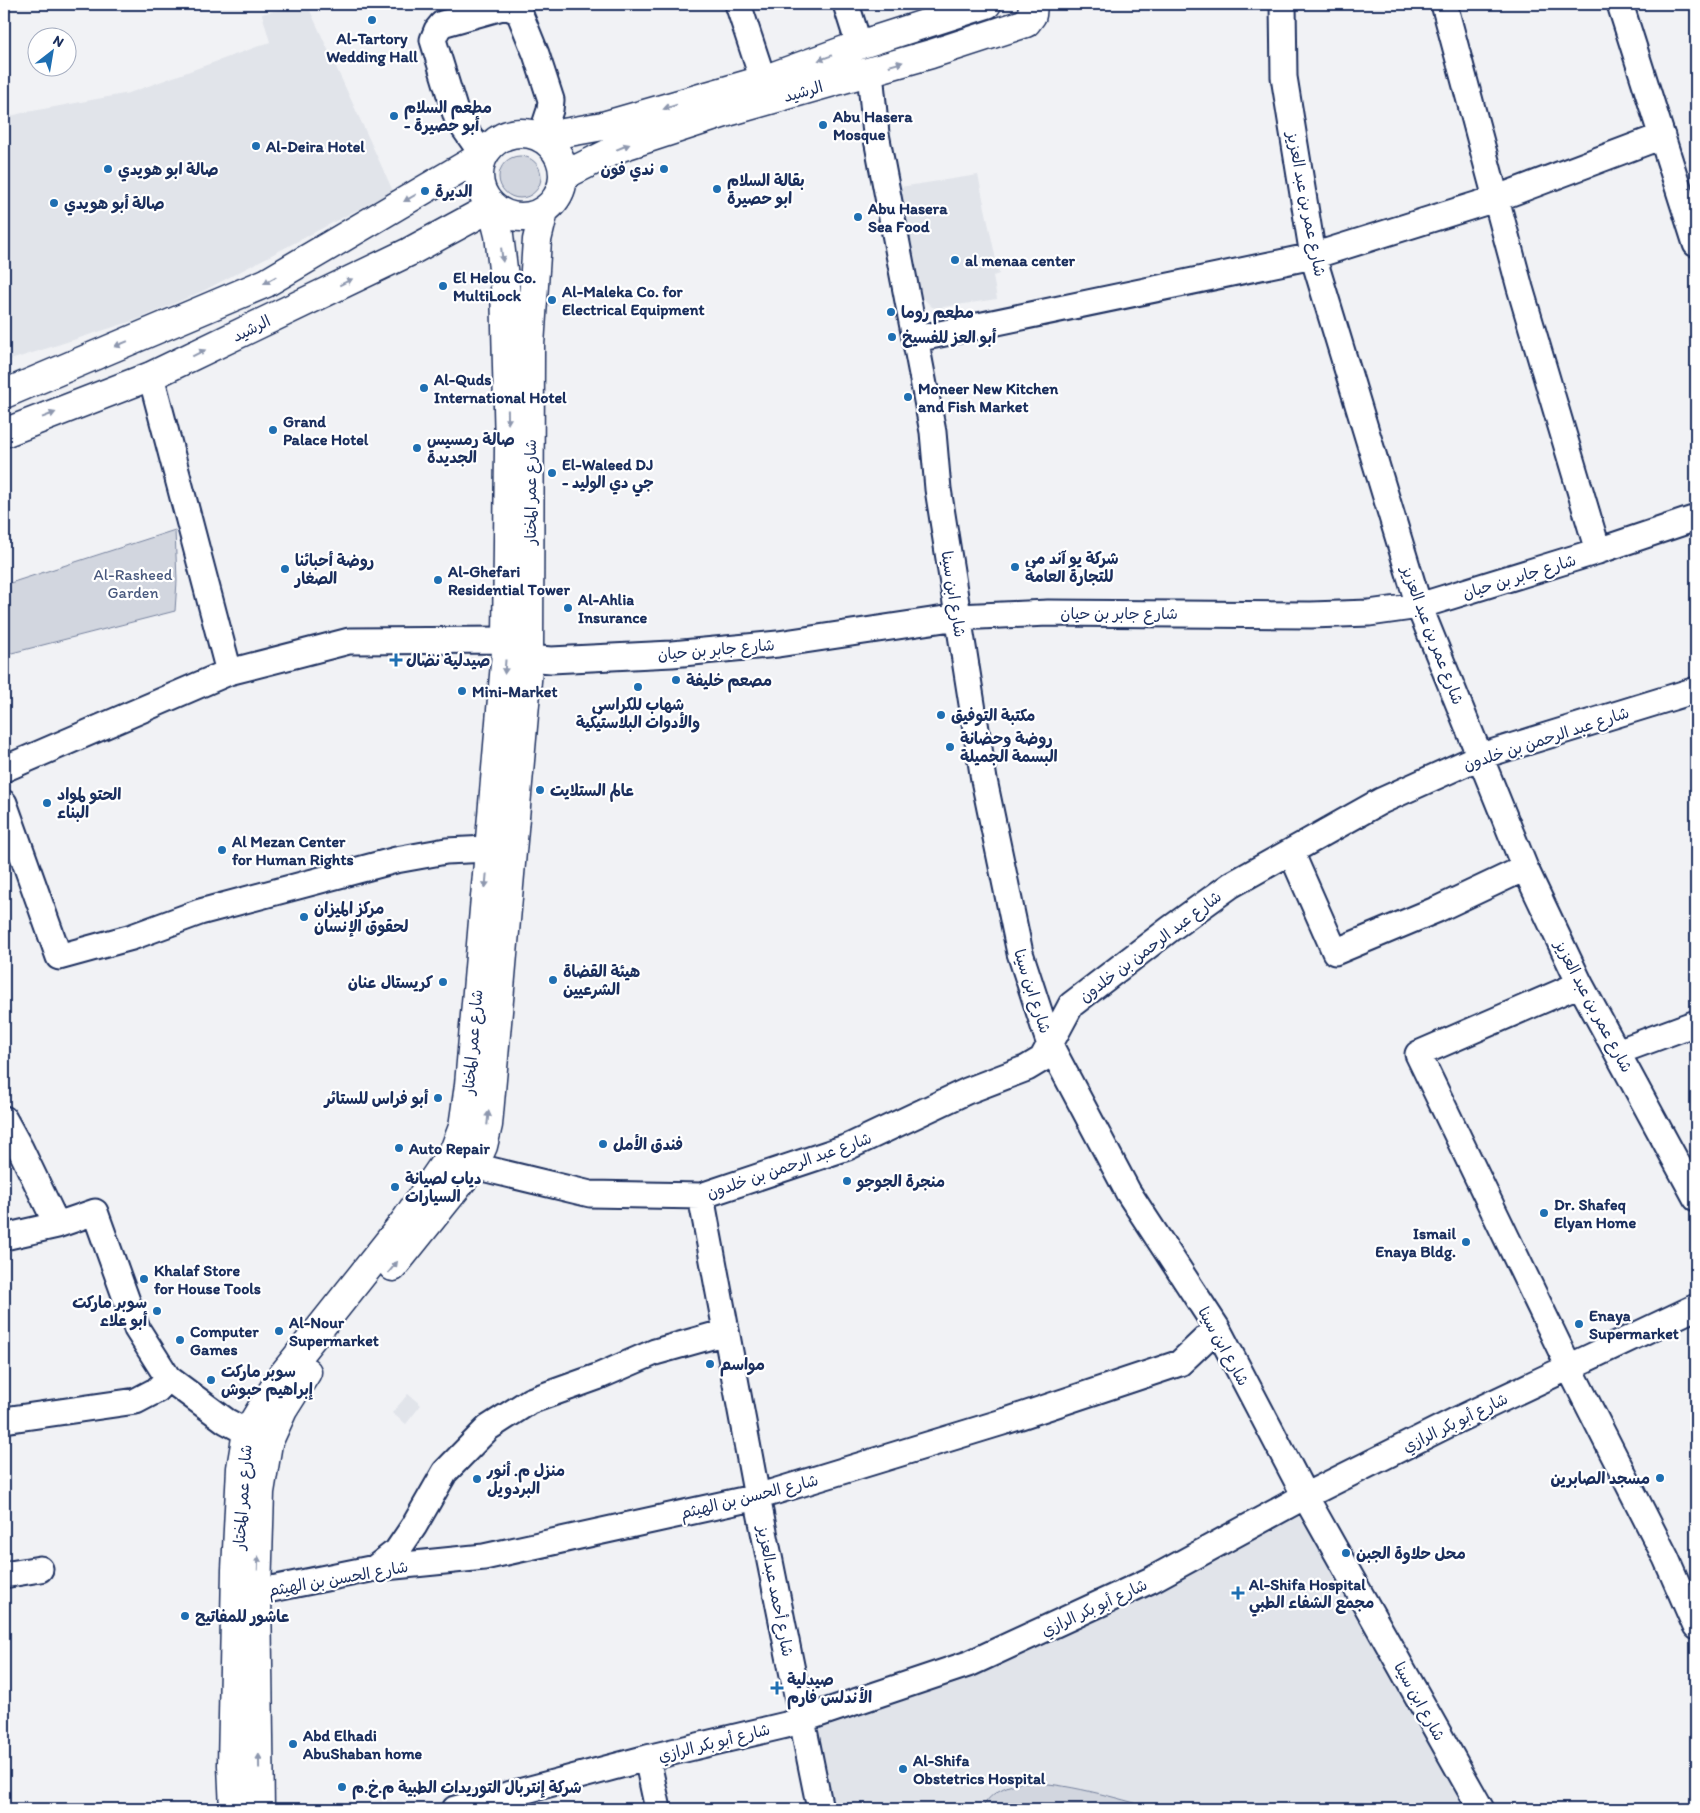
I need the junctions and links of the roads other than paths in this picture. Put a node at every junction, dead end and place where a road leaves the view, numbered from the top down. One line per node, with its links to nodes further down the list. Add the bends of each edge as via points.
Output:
1 (738, 4): 10 (street)
2 (846, 4): 8 (street)
3 (987, 4): 8 (main road, الرشيد)
4 (1033, 4): 9 (main road, الرشيد, one-way to 4, via 1026,23 1032,15)
5 (1283, 4): 19 (street, شارع عمر بن عبد العزيز, via 1284,77)
6 (1444, 4): 15 (street)
7 (1620, 4): 11 (street)
8 (859, 45): 10 (main road, الرشيد, one-way to 10)
9 (870, 72): 14 (main road, الرشيد, one-way to 9, via 622,147 731,111); 20 (street, شارع ابن سينا, via 876,134)
10 (763, 80): 12 (main road, الرشيد, one-way to 12, via 603,126)
11 (1662, 136): 15 (street); 18 (street)
12 (541, 137): 13 (main road, via 517,133 503,136 491,144); 13 (street, via 551,100 519,12 506,6 442,24 433,40 457,118); 14 (main road, via 554,149)
13 (483, 156): 16 (main road, via 478,169 478,183); 22 (main road, one-way to 22, via 266,283)
14 (564, 176): 17 (main road, via 561,190)
15 (1495, 199): 19 (street); 25 (street)
16 (492, 207): 17 (main road, via 504,215 518,218); 21 (main road, الرشيد, one-way to 16, via 409,252); 28 (main road, شارع عمر المختار, one-way to 28, via 505,286 508,447)
17 (544, 211): 28 (main road, شارع عمر المختار, via 537,240 530,345)
18 (1696, 244)
19 (1313, 256): 20 (street); 26 (street, شارع عمر بن عبد العزيز)
20 (916, 339): 27 (street, شارع ابن سينا, via 933,432 938,489)
21 (150, 376): 23 (main road, الرشيد, one-way to 21); 29 (street)
22 (4, 394)
23 (4, 433)
24 (1696, 518): 25 (street, شارع جابر بن حيان)
25 (1598, 551): 26 (street, شارع جابر بن حيان)
26 (1419, 606): 27 (street, شارع جابر بن حيان, via 1369,613 1312,615 1048,613); 31 (street, شارع عمر بن عبد العزيز)
27 (958, 617): 28 (street, شارع جابر بن حيان, via 778,644 672,654 551,660); 39 (street, شارع ابن سينا, via 984,780 1020,953)
28 (522, 649): 29 (street, شارع جابر بن حيان, via 349,641); 34 (main road, شارع عمر المختار)
29 (229, 672): 32 (street, شارع جابر بن حيان)
30 (1696, 690): 31 (street, شارع عبد الرحمن بن خلدون)
31 (1481, 756): 35 (street, شارع عبد الرحمن بن خلدون, via 1381,802); 36 (street, شارع عمر بن عبد العزيز)
32 (4, 769)
33 (4, 804): 34 (street, via 59,957 132,937 200,912 396,860 446,851)
34 (501, 848): 42 (main road, شارع عمر المختار, one-way to 34, via 488,1125); 53 (main road, شارع عمر المختار, one-way to 53, via 463,1127 454,1148 405,1221 281,1377)
35 (1291, 852): 36 (street, via 1335,952); 39 (street, شارع عبد الرحمن بن خلدون, via 1231,885 1070,1005)
36 (1525, 868): 37 (street, شارع عمر بن عبد العزيز)
37 (1580, 984): 40 (street, شارع عمر بن عبد العزيز); 50 (street, via 1418,1054)
38 (1696, 1022): 40 (street)
39 (1050, 1045): 43 (street, شارع عبد الرحمن بن خلدون, via 1042,1059 1027,1068 848,1147); 48 (street, شارع ابن سينا, via 1128,1192)
40 (1617, 1052): 44 (street, شارع عمر بن عبد العزيز)
41 (4, 1119): 45 (street)
42 (474, 1166): 43 (street, شارع عبد الرحمن بن خلدون, via 590,1194); 53 (main road, شارع عمر المختار, one-way to 42, via 283,1410 304,1376)
43 (701, 1196): 49 (street, شارع أحمد عبدالعزيز)
44 (1696, 1198)
45 (57, 1225): 46 (street); 51 (street, via 95,1212 137,1329)
46 (4, 1237)
47 (1696, 1307): 50 (street, شارع أبو بكر الرازي)
48 (1216, 1328): 54 (street, شارع ابن سينا); 55 (street, شارع الحسن بن الهيثم, via 1180,1363)
49 (726, 1332): 55 (street, شارع أحمد عبدالعزيز); 56 (street, via 655,1352 598,1377 530,1400 488,1428 445,1472 397,1551)
50 (1569, 1368): 54 (street, شارع أبو بكر الرازي); 60 (street, via 1666,1558)
51 (168, 1378): 52 (street, via 156,1390 136,1401); 53 (street, via 226,1421)
52 (4, 1420)
53 (257, 1438): 59 (main road, شارع عمر المختار, one-way to 53, via 260,1492); 64 (main road, شارع عمر المختار, via 241,1468 236,1570)
54 (1305, 1496): 61 (street, شارع أبو بكر الرازي, via 1151,1580 971,1663); 69 (street, شارع ابن سينا)
55 (757, 1498): 56 (street, شارع الحسن بن الهيثم, via 484,1557); 61 (street, شارع أحمد عبدالعزيز)
56 (375, 1568): 59 (street, شارع الحسن بن الهيثم)
57 (40, 1569): 58 (street)
58 (4, 1575)
59 (257, 1592): 65 (main road, شارع عمر المختار, one-way to 59)
60 (1696, 1627)
61 (802, 1719): 62 (street, شارع أبو بكر الرازي); 68 (street, شارع أحمد عبدالعزيز)
62 (647, 1758): 63 (street, شارع أبو بكر الرازي); 67 (street)
63 (484, 1806): 66 (street, شارع أبو بكر الرازي)
64 (234, 1809)
65 (260, 1809)
66 (455, 1809)
67 (658, 1809)
68 (820, 1809)
69 (1481, 1809)

